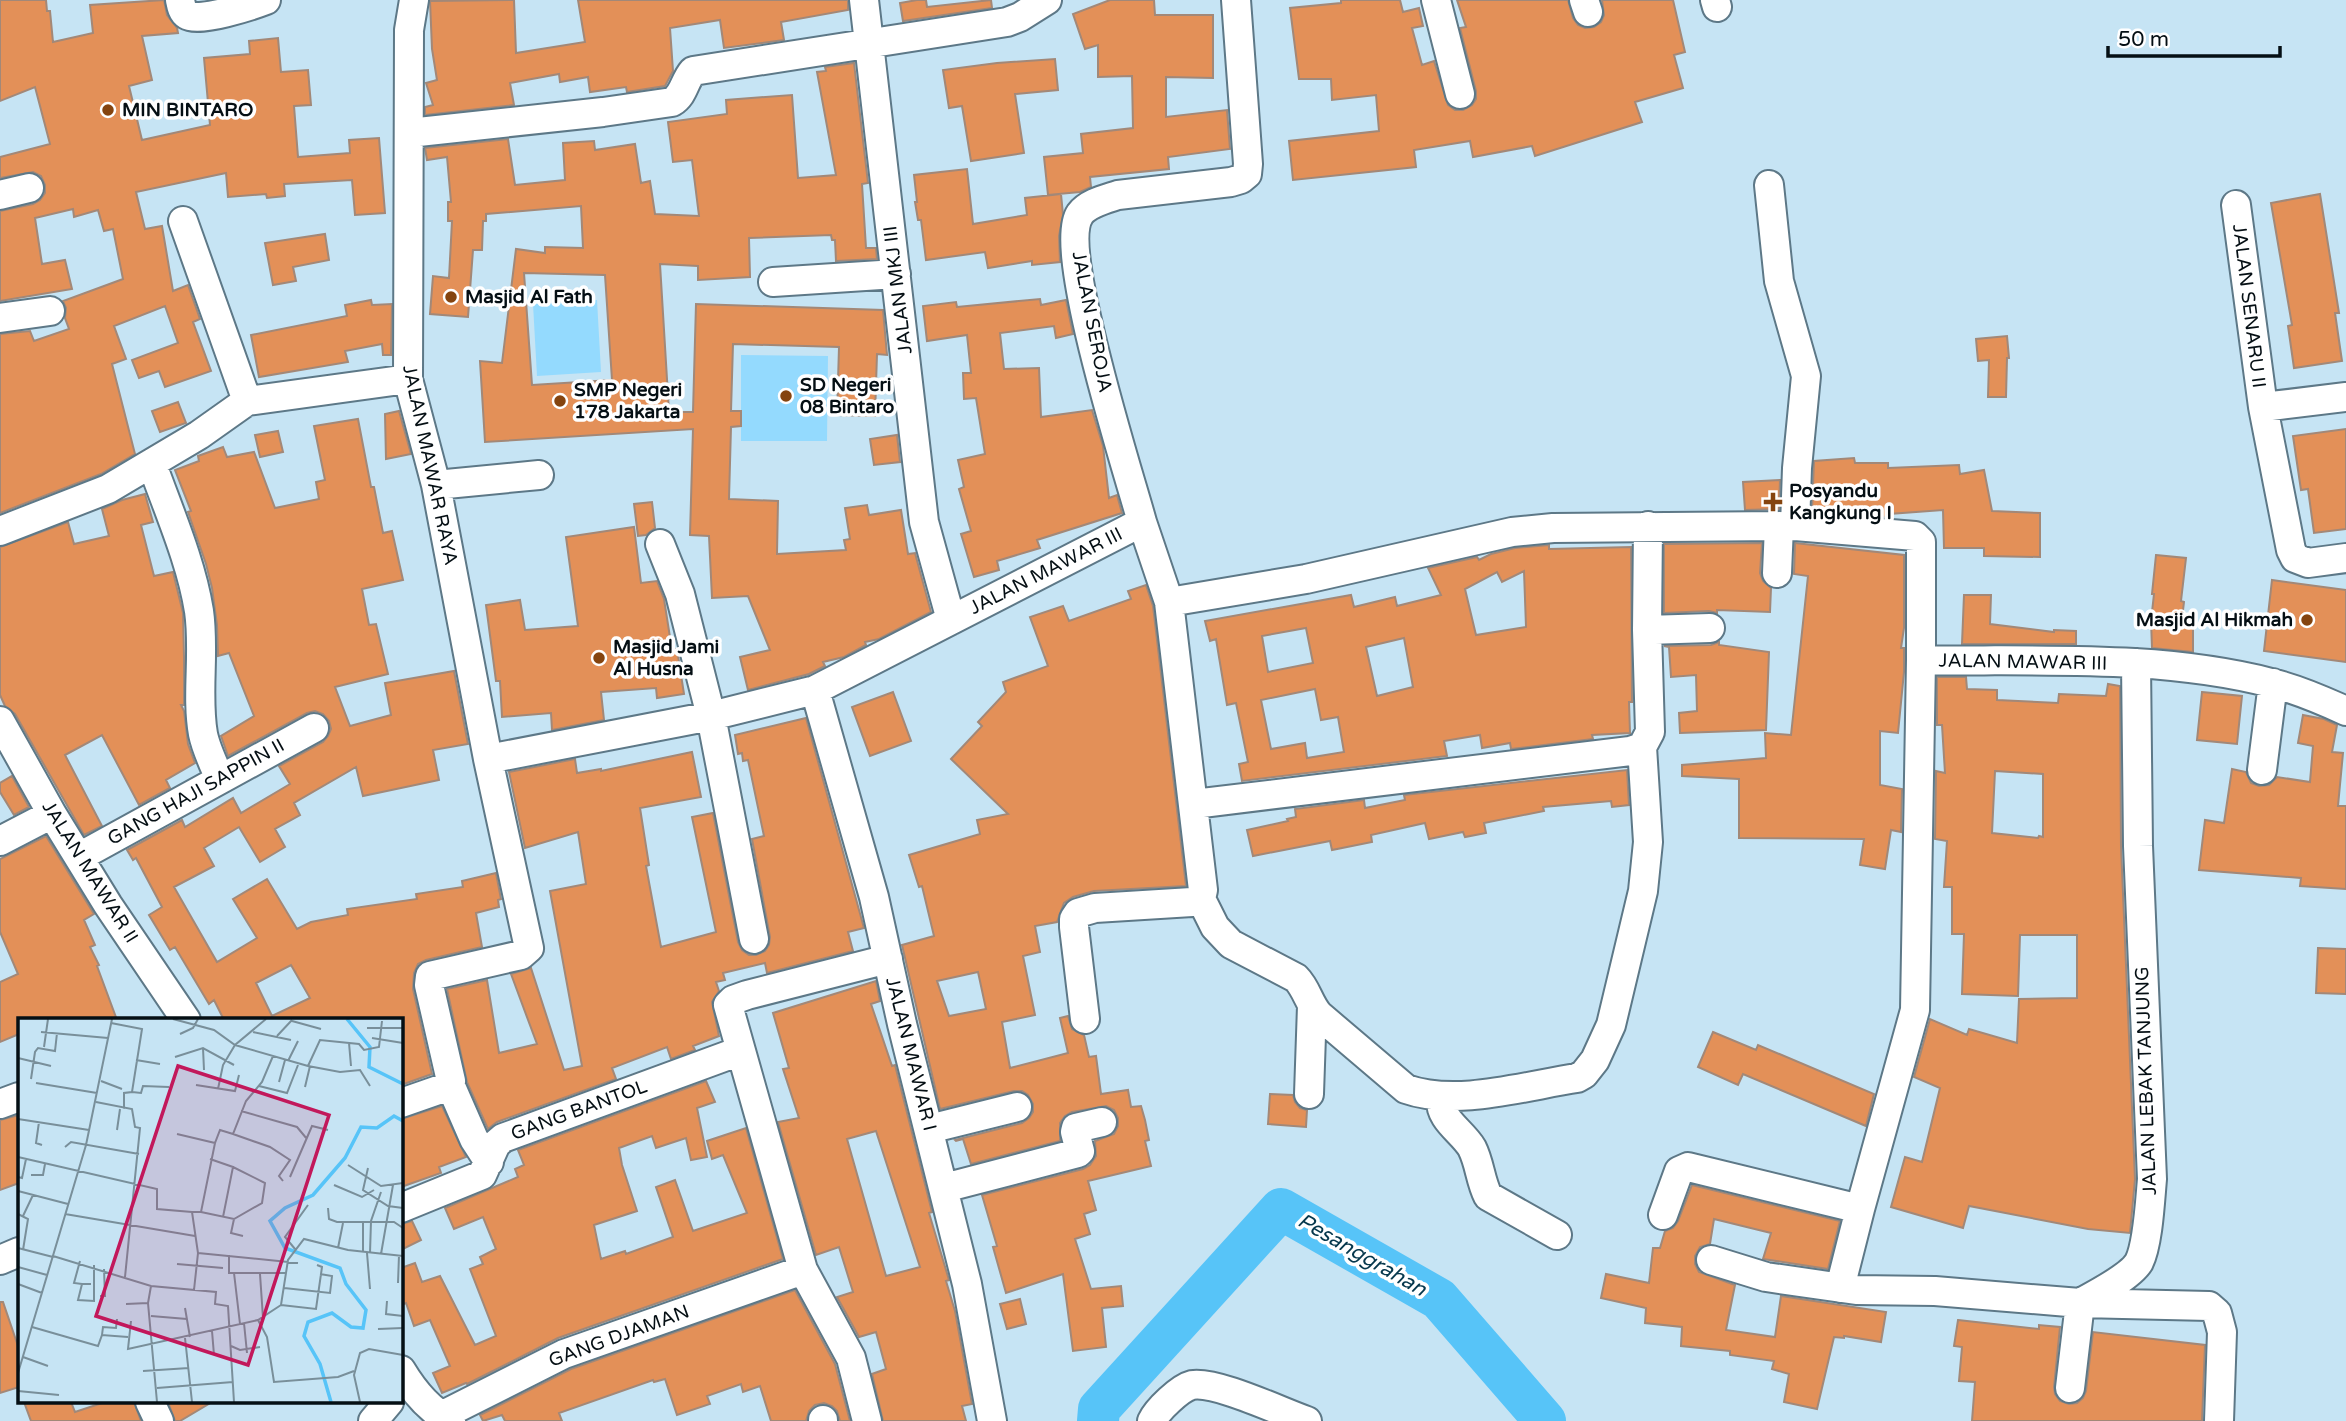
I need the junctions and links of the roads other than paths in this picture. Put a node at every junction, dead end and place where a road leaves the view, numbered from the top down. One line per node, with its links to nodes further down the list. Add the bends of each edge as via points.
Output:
1 (180, 0): 2 (street, via 184,13 195,18)
2 (266, 0)
3 (414, 0): 10 (street, JALAN MAWAR RAYA, via 409,30)
4 (864, 0): 8 (street, JALAN MKJ III)
5 (1047, 0): 8 (street, via 1007,22)
6 (1237, 0): 27 (street, JALAN SEROJA, via 1247,174 1231,182 1118,195 1081,212 1075,229 1096,360)
7 (1436, 0): 9 (street)
8 (869, 45): 10 (street, via 693,71 679,98 672,102); 16 (street, JALAN MKJ III)
9 (1460, 94)
10 (409, 133): 20 (street, JALAN MAWAR RAYA)
11 (1769, 185): 29 (street, via 1779,281 1806,376)
12 (29, 188): 13 (street)
13 (0, 195)
14 (2236, 205): 23 (street, JALAN SENARU II)
15 (183, 221): 22 (street)
16 (896, 274): 17 (street); 35 (street, JALAN MKJ III, via 924,522)
17 (772, 282)
18 (50, 311): 19 (street)
19 (0, 318)
20 (408, 379): 22 (street); 26 (street, JALAN MAWAR RAYA)
21 (2346, 397): 23 (street)
22 (247, 401): 24 (street)
23 (2263, 407): 32 (street, JALAN SENARU II, via 2293,556 2308,563)
24 (152, 464): 30 (street, via 108,489); 49 (street, via 199,610 203,736)
25 (539, 475): 26 (street)
26 (436, 485): 47 (street, JALAN MAWAR RAYA)
27 (1142, 522): 34 (street, JALAN MAWAR III); 35 (street, JALAN MAWAR III)
28 (1648, 526): 29 (street, JALAN MAWAR III); 34 (street, JALAN MAWAR III, via 1512,532 1318,577); 37 (street)
29 (1787, 526): 33 (street); 38 (street, JALAN MAWAR III, via 1919,537)
30 (0, 531)
31 (660, 544): 43 (street, via 680,594)
32 (2346, 558)
33 (1777, 573)
34 (1169, 602): 50 (street)
35 (951, 620): 41 (street, JALAN MAWAR III)
36 (1710, 628): 37 (street)
37 (1647, 630): 46 (street, via 1650,732)
38 (1921, 660): 39 (street, JALAN MAWAR III); 73 (street, via 1915,1010)
39 (2136, 663): 40 (street, JALAN MAWAR III); 81 (street, JALAN LEBAK TANJUNG, via 2138,846 2152,1180 2138,1263)
40 (2273, 683): 42 (street, JALAN MAWAR III); 48 (street)
41 (815, 690): 43 (street, JALAN MAWAR III); 56 (street, JALAN MAWAR I)
42 (2346, 711)
43 (711, 716): 47 (street, JALAN MAWAR III); 55 (street)
44 (0, 721): 51 (street, JALAN MAWAR II)
45 (314, 728): 49 (street, GANG HAJI SAPPIN II)
46 (1642, 747): 50 (street); 64 (street, via 1648,842 1643,891 1611,1024 1595,1060 1577,1077)
47 (488, 759): 61 (street, JALAN MAWAR RAYA, via 529,948 521,955 429,977)
48 (2262, 770)
49 (220, 779): 53 (street, GANG HAJI SAPPIN II)
50 (1194, 804): 54 (street)
51 (52, 814): 52 (street); 53 (street, JALAN MAWAR II)
52 (0, 841)
53 (79, 857): 58 (street, JALAN MAWAR II)
54 (1201, 899): 57 (street, via 1231,944 1296,978); 59 (street, via 1077,913 1074,927)
55 (754, 939)
56 (888, 959): 60 (street, via 730,1002); 69 (street, JALAN MAWAR I)
57 (1312, 1006): 62 (street); 64 (street, via 1406,1089)
58 (185, 1018)
59 (1085, 1019)
60 (740, 1051): 70 (street, GANG BANTOL, via 503,1138); 79 (street)
61 (450, 1084): 65 (street); 70 (street)
62 (1309, 1094)
63 (18, 1097): 66 (street)
64 (1441, 1098): 75 (street, via 1442,1112 1478,1160 1488,1196)
65 (402, 1103)
66 (0, 1104)
67 (1017, 1107): 69 (street)
68 (1102, 1122): 71 (street, via 1076,1128 1078,1153)
69 (929, 1129): 71 (street, JALAN MAWAR I)
70 (489, 1162): 72 (street, GANG BANTOL, via 480,1177)
71 (944, 1188): 90 (street, JALAN MAWAR I)
72 (402, 1208)
73 (1860, 1209): 74 (street, via 1688,1167 1679,1171); 80 (street)
74 (1663, 1215)
75 (1557, 1236)
76 (18, 1252): 77 (street)
77 (0, 1260)
78 (1712, 1260): 80 (street, via 1766,1277)
79 (803, 1270): 86 (street, GANG DJAMAN, via 564,1354); 89 (street, via 851,1358)
80 (1840, 1288): 81 (street)
81 (2080, 1303): 83 (street); 93 (street, via 2212,1308 2222,1332)
82 (402, 1388): 86 (street)
83 (2070, 1388)
84 (151, 1404): 87 (street)
85 (386, 1404): 88 (street)
86 (446, 1418)
87 (159, 1421)
88 (373, 1421)
89 (867, 1421)
90 (992, 1421)
91 (1152, 1421): 92 (street, via 1169,1400 1192,1385 1227,1390)
92 (1307, 1421)
93 (2219, 1421)

